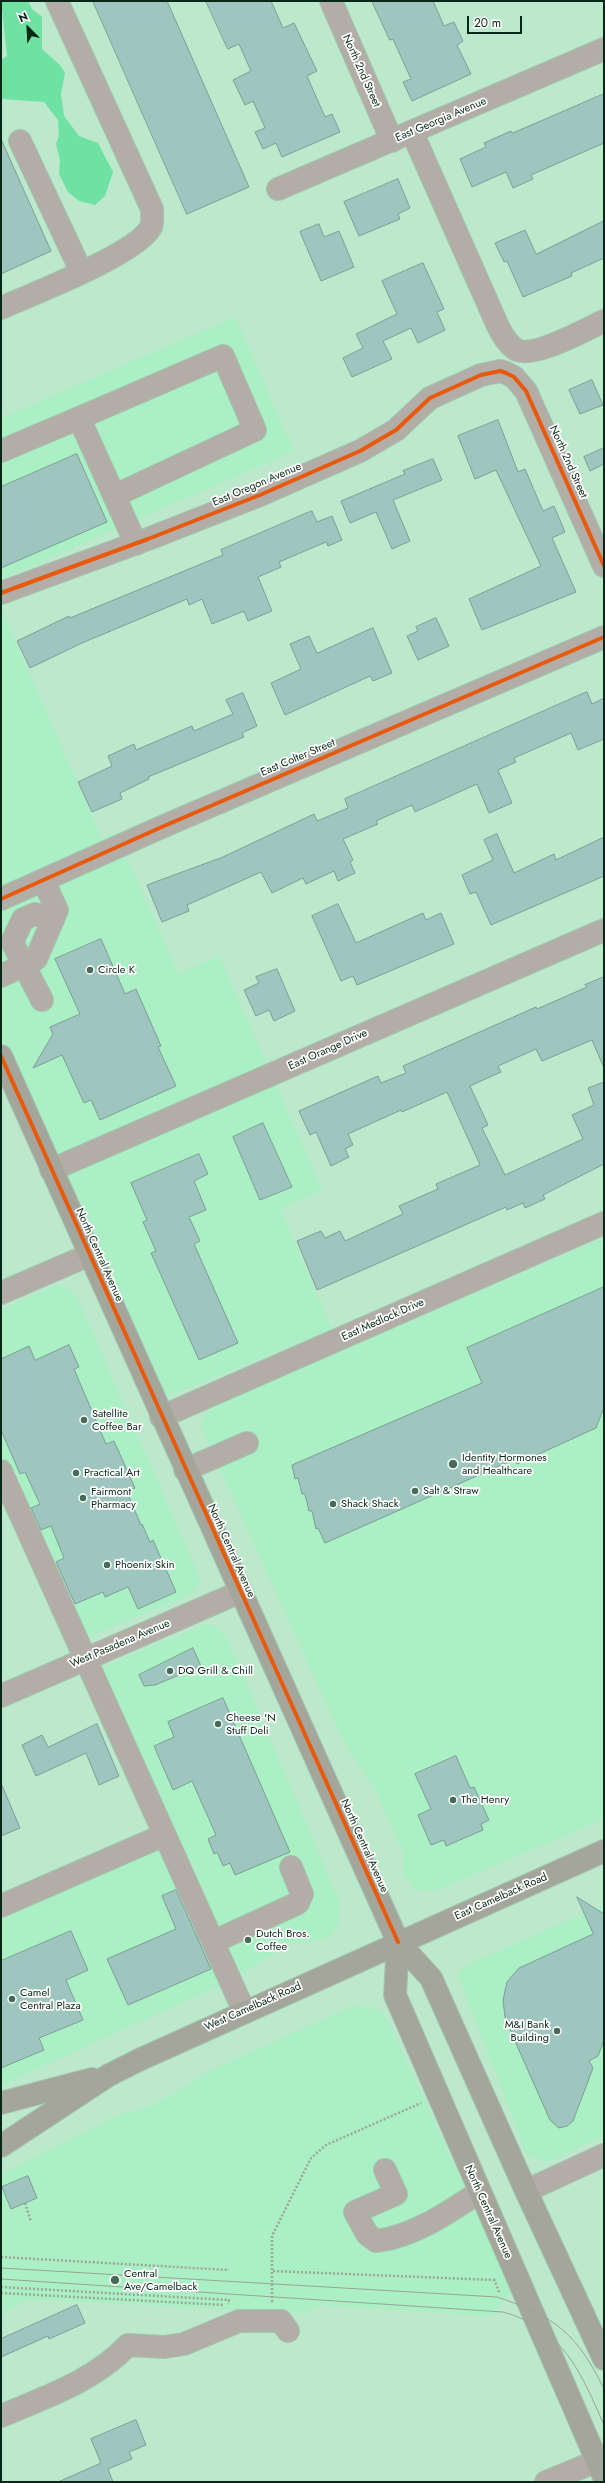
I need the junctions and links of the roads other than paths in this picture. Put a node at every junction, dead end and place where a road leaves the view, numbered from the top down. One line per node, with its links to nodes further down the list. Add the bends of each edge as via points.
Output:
1 (57, 1): 8 (street, via 152,209 152,226 140,240)
2 (331, 1): 6 (street, North 2nd Street)
3 (604, 49): 4 (street, East Georgia Avenue)
4 (412, 132): 6 (street, East Georgia Avenue); 10 (street, via 497,324 516,350 533,352)
5 (20, 141): 8 (street)
6 (392, 141): 7 (street, East Georgia Avenue)
7 (278, 189)
8 (81, 271): 9 (street)
9 (1, 308)
10 (604, 321)
11 (506, 373): 15 (street, East Oregon Avenue, via 492,372 447,390 430,398 396,430 379,441 260,495); 16 (street, North 2nd Street, via 514,377 526,391)
12 (79, 418): 13 (street); 14 (street); 14 (street, via 223,356 255,430)
13 (1, 451)
14 (114, 496): 15 (street)
15 (136, 544): 17 (street, East Oregon Avenue)
16 (604, 566)
17 (1, 592)
18 (604, 637): 19 (street, East Colter Street)
19 (42, 880): 20 (street, East Colter Street); 21 (street, via 57,910)
20 (1, 899)
21 (53, 920): 23 (street, via 36,959); 23 (street, via 35,914 23,919 12,942)
22 (604, 930): 27 (street, East Orange Drive)
23 (24, 965): 24 (street); 25 (street)
24 (1, 976)
25 (42, 1000)
26 (1, 1056): 27 (main road, North Central Avenue)
27 (51, 1170): 29 (main road, North Central Avenue)
28 (604, 1223): 31 (street, East Medlock Drive)
29 (89, 1255): 30 (street); 31 (main road, North Central Avenue)
30 (1, 1293)
31 (161, 1417): 33 (main road, North Central Avenue)
32 (247, 1443): 33 (street)
33 (185, 1470): 35 (main road, North Central Avenue)
34 (4, 1484): 36 (street)
35 (240, 1592): 36 (street, West Pasadena Avenue); 43 (main road, North Central Avenue)
36 (86, 1659): 37 (street, West Pasadena Avenue); 38 (street)
37 (1, 1696)
38 (164, 1835): 41 (street); 42 (street)
39 (604, 1851): 43 (main road, East Camelback Road)
40 (291, 1867): 42 (street, via 302,1894 298,1903)
41 (1, 1906)
42 (213, 1942): 44 (street)
43 (398, 1942): 44 (main road, West Camelback Road); 50 (main road, North Central Avenue, via 431,1978); 51 (main road, North Central Avenue, via 395,1995)
44 (244, 2011): 45 (main road, West Camelback Road)
45 (109, 2075): 46 (main road, West Camelback Road); 47 (main road, West Camelback Road)
46 (1, 2103)
47 (1, 2146)
48 (604, 2155): 50 (street)
49 (385, 2170): 51 (street, via 396,2194 355,2212 367,2234 376,2241 386,2240 416,2228 457,2207)
50 (526, 2191): 53 (main road, North Central Avenue)
51 (479, 2192): 55 (main road, North Central Avenue)
52 (288, 2331): 54 (street, via 281,2321 239,2321 184,2344 164,2347 128,2345 114,2360 93,2375)
53 (604, 2359)
54 (1, 2416)
55 (600, 2469): 56 (street)
56 (546, 2482)

